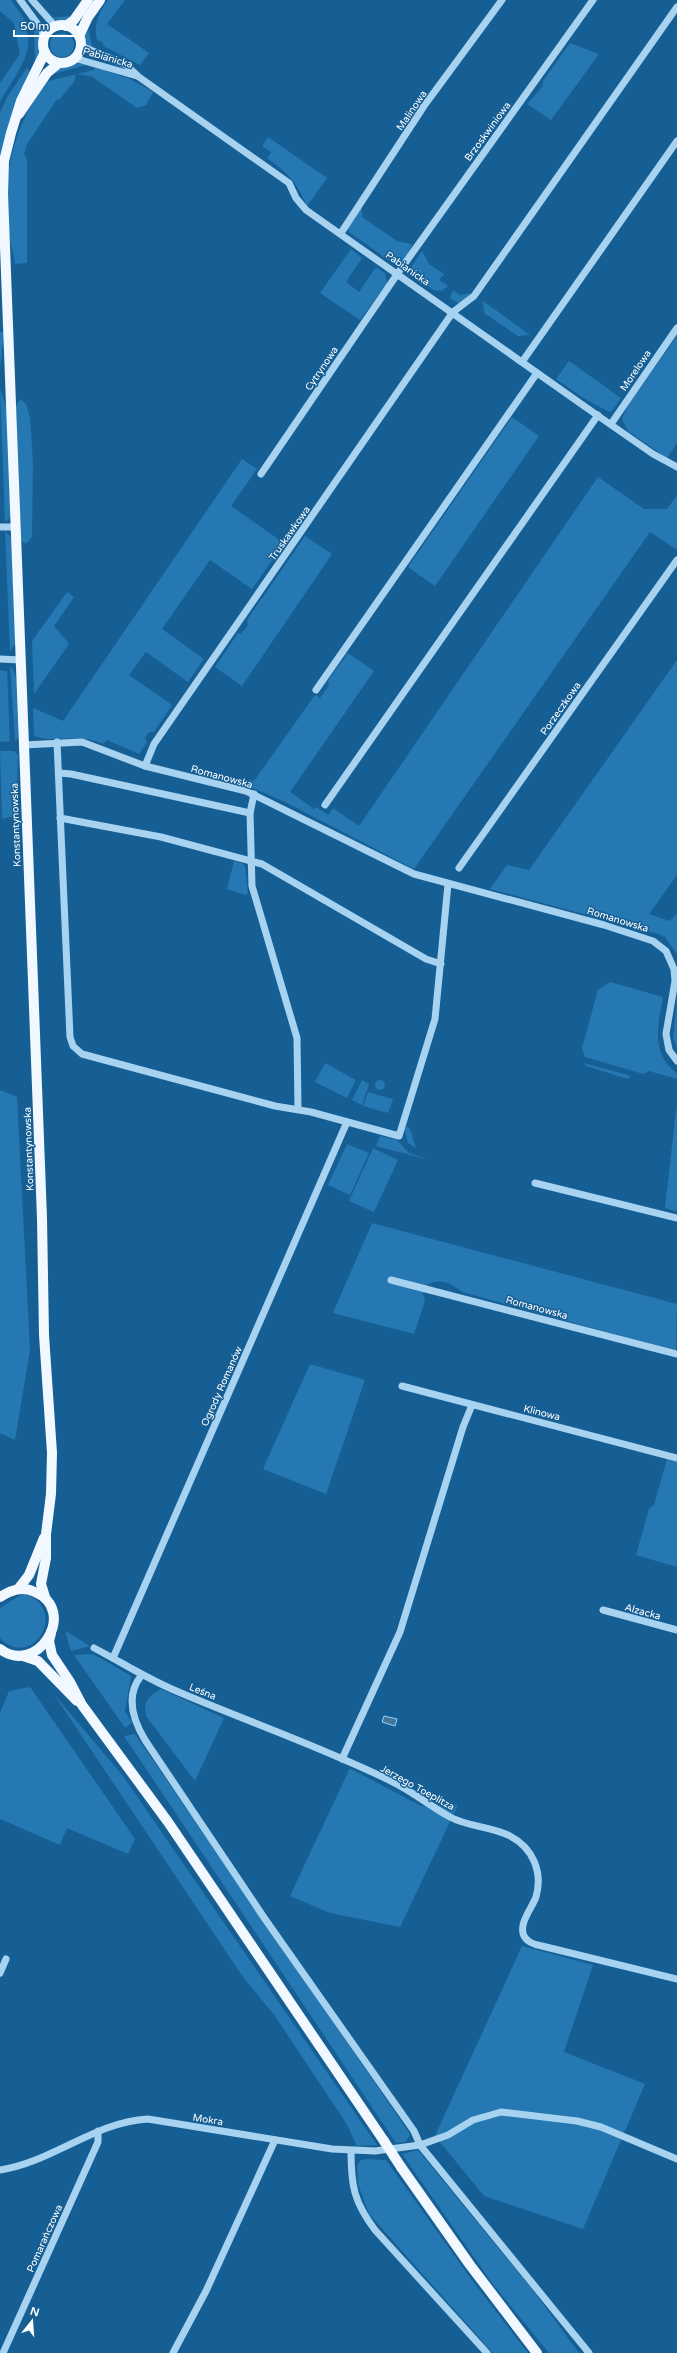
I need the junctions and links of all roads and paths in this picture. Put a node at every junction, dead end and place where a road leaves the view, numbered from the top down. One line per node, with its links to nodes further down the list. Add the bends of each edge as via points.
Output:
1 (20, 0): 9 (street, via 42,30)
2 (32, 0): 8 (street)
3 (88, 0): 8 (main road, via 74,20)
4 (100, 0): 10 (main road, via 88,17)
5 (502, 0): 17 (street, Malinowa, via 424,106)
6 (593, 0): 18 (street, Brzoskwiniowa)
7 (677, 7): 19 (street, Truskawkowa, via 474,296)
8 (60, 26): 9 (main road, via 48,31); 10 (main road, via 73,29)
9 (44, 39): 11 (main road)
10 (80, 41): 12 (main road); 14 (street, Pabianicka, via 126,65)
11 (45, 52): 13 (main road, via 51,60); 15 (main road, Konstantynowska, via 21,101)
12 (74, 58): 13 (main road, via 69,62); 14 (street, Pabianicka)
13 (59, 63): 15 (main road, Konstantynowska, via 47,73)
14 (137, 76): 17 (street, Pabianicka, via 289,183 301,205)
15 (17, 117): 20 (main road, Konstantynowska, via 7,147 3,176)
16 (677, 141): 22 (street)
17 (341, 234): 18 (street, Pabianicka)
18 (398, 273): 19 (street, Pabianicka); 27 (street, Cytrynowa)
19 (453, 312): 22 (street, Pabianicka); 36 (street, Truskawkowa, via 154,744)
20 (4, 314): 29 (main road, Konstantynowska)
21 (677, 328): 25 (street, Morelowa)
22 (522, 362): 23 (street, Pabianicka)
23 (537, 373): 24 (street, Pabianicka); 33 (street)
24 (598, 415): 25 (street, Pabianicka); 39 (street)
25 (611, 424): 26 (street, Pabianicka, via 653,454)
26 (677, 467)
27 (261, 474)
28 (0, 527): 29 (street)
29 (16, 527): 32 (main road, Konstantynowska)
30 (677, 560): 43 (street, Porzeczkowa)
31 (0, 659): 32 (street)
32 (21, 660): 35 (main road, Konstantynowska)
33 (316, 690)
34 (57, 742): 35 (street, Romanowska); 36 (street, Romanowska, via 89,744); 37 (street)
35 (24, 745): 56 (main road, Konstantynowska, via 44,1335 52,1453 51,1494)
36 (145, 766): 38 (street, Romanowska)
37 (59, 773): 40 (street, via 160,792); 41 (street)
38 (254, 794): 40 (street); 44 (street, Romanowska, via 399,868)
39 (325, 805)
40 (250, 813): 42 (street)
41 (60, 818): 42 (street, via 161,837); 47 (street, via 70,1037 76,1049 86,1056 275,1106)
42 (250, 861): 45 (street, via 262,864 426,959); 47 (street, via 252,886 297,1038)
43 (459, 868)
44 (448, 884): 45 (street); 46 (street, Romanowska, via 626,931 660,945 669,954 674,969 675,981 666,1034 669,1050)
45 (441, 964): 48 (street, via 436,1019 399,1136)
46 (677, 1061)
47 (298, 1109): 48 (street)
48 (347, 1122): 66 (street, Ogrody Romanów)
49 (535, 1183): 50 (street)
50 (677, 1218)
51 (391, 1280): 52 (street, Romanowska)
52 (677, 1354)
53 (402, 1386): 54 (street, Klinowa)
54 (472, 1405): 55 (street, Klinowa); 70 (street, via 462,1427 400,1632)
55 (677, 1458)
56 (46, 1534): 57 (main road, Konstantynowska, via 29,1575); 59 (main road, Konstantynowska, via 46,1558 41,1584)
57 (19, 1588): 58 (main road); 59 (main road, via 29,1589)
58 (2, 1594)
59 (45, 1597): 62 (main road, Konstantynowska, via 53,1612)
60 (604, 1610): 61 (street, Alzacka)
61 (677, 1630)
62 (51, 1633): 65 (main road, via 38,1650); 68 (main road, Konstantynowska, via 49,1641 52,1655)
63 (94, 1648): 66 (street, Leśna)
64 (2, 1651): 65 (main road)
65 (23, 1656): 68 (main road, via 38,1661)
66 (113, 1658): 67 (street, Leśna)
67 (141, 1676): 69 (street, Leśna); 76 (street, via 132,1695 136,1724 265,1919 414,2131)
68 (82, 1705): 83 (main road, bridge, via 168,1822 401,2167 470,2265)
69 (309, 1745): 70 (street, Jerzego Toeplitza)
70 (342, 1759): 73 (street, Jerzego Toeplitza, via 392,1781 450,1817 503,1832 524,1845 535,1861 538,1877 536,1897 523,1925 527,1940 542,1946)
71 (6, 1959): 72 (street)
72 (0, 1973)
73 (677, 1979)
74 (98, 2131): 75 (street, Mokra, via 129,2120 148,2119); 79 (street, Mokra, via 26,2163); 80 (street, Pomarańczowa, via 98,2142)
75 (275, 2140): 77 (street, Mokra); 81 (street, via 206,2291)
76 (420, 2145): 77 (street, Mokra); 78 (street, Mokra, via 448,2135 473,2120 501,2112 601,2127); 84 (street)
77 (350, 2151): 82 (street, via 352,2188 364,2215)
78 (677, 2159)
79 (0, 2170)
80 (3, 2353)
81 (173, 2353)
82 (487, 2353)
83 (537, 2353)
84 (589, 2353)

